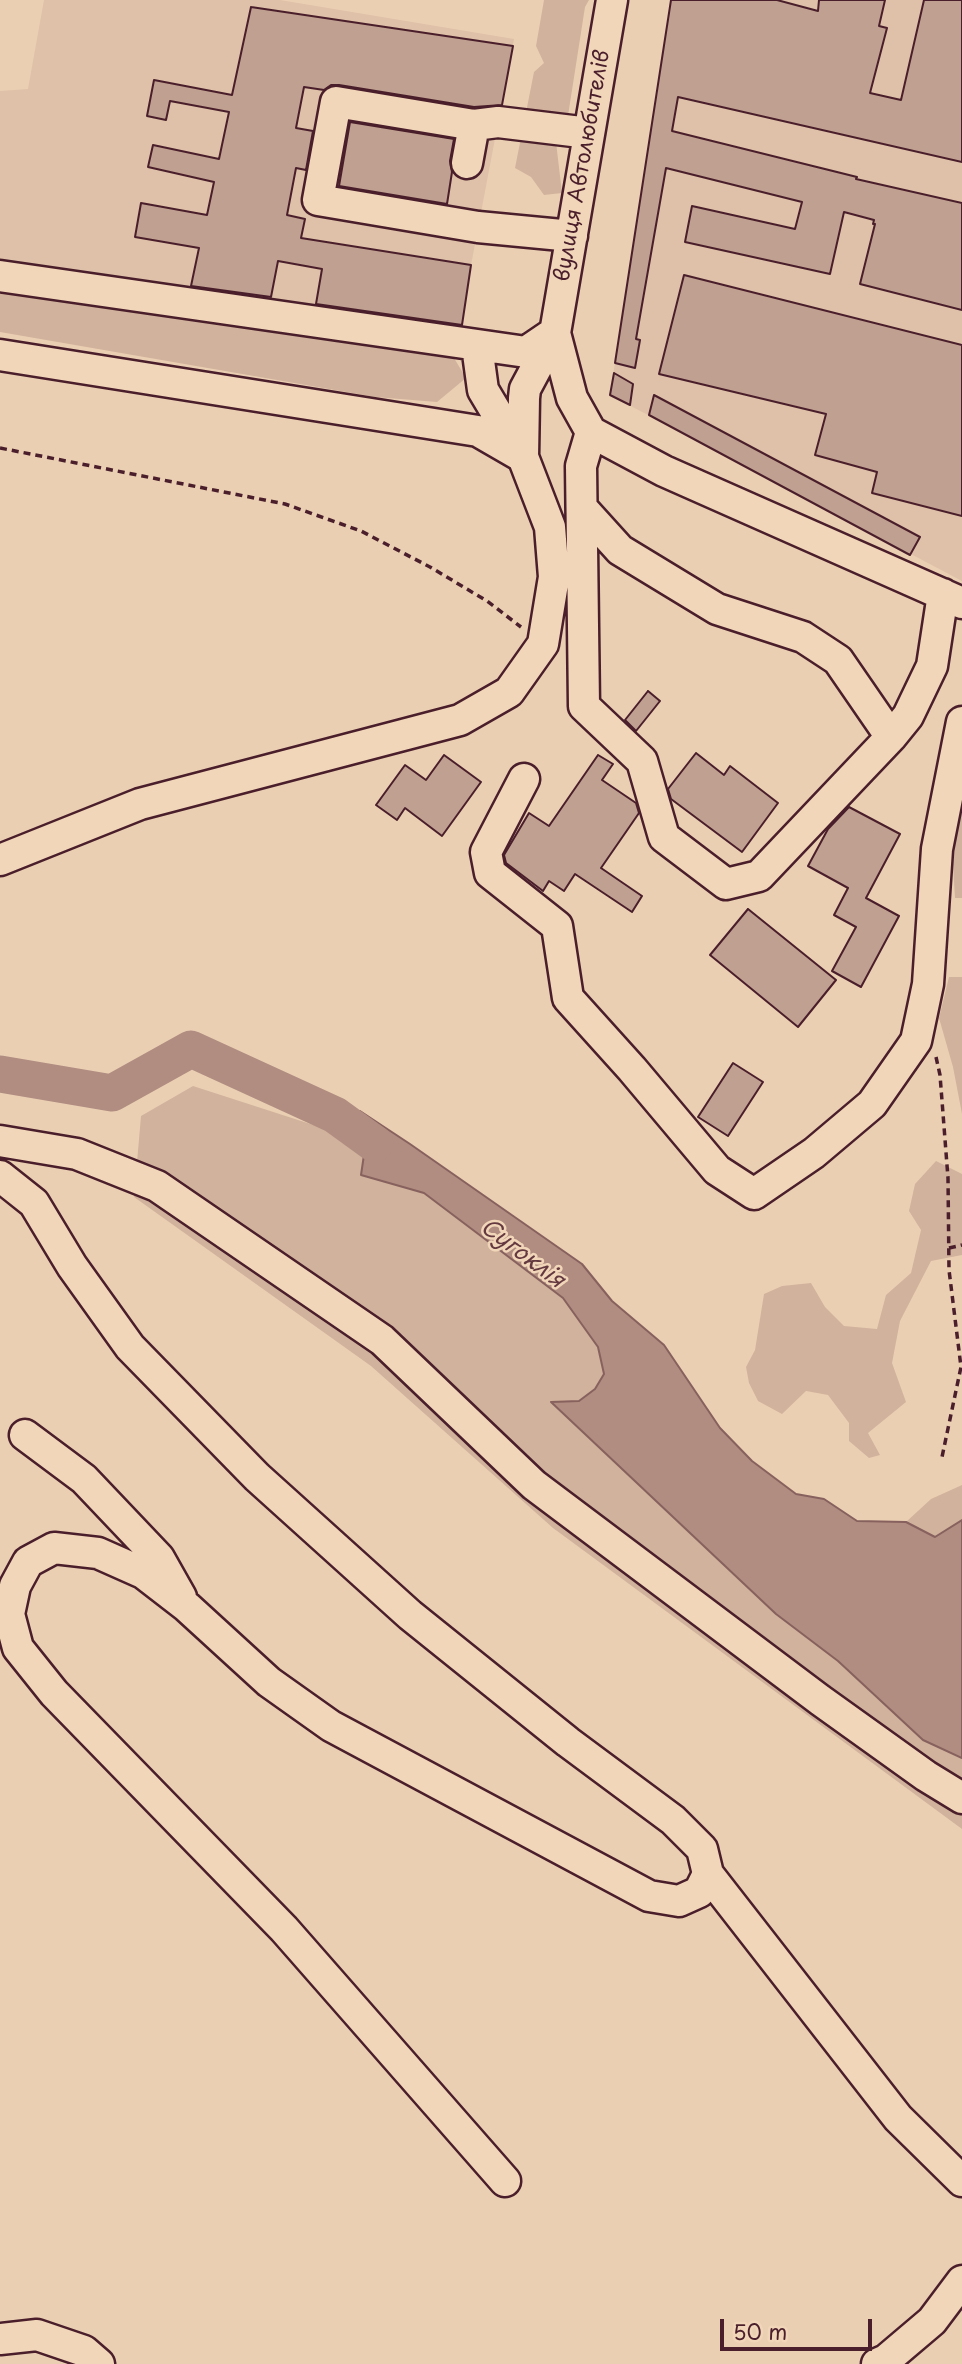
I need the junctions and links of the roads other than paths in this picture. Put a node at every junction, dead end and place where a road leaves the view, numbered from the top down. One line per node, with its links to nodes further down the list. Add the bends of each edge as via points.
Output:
1 (612, 0): 3 (street, вулиця Автолюбителів)
2 (474, 125): 3 (street, via 498,122); 4 (street); 5 (street, via 335,102 318,200 478,227)
3 (589, 133): 5 (street, вулиця Автолюбителів)
4 (467, 163)
5 (572, 236): 7 (street, вулиця Автолюбителів)
6 (0, 276): 8 (street)
7 (555, 333): 8 (street, via 526,352); 10 (street, via 572,398); 11 (street, via 525,388)
8 (477, 346): 11 (street, via 483,390)
9 (0, 355): 11 (street, via 478,431)
10 (591, 432): 12 (street, via 581,466); 13 (street, via 663,471)
11 (523, 457): 17 (street, via 551,527 554,576 543,644 509,692 460,719 140,804)
12 (582, 508): 15 (street, via 620,550 717,609 803,637 838,660); 15 (street, via 584,706 642,761 664,837 726,884 759,876)
13 (952, 598): 15 (street, via 932,666 908,716)
14 (962, 722): 16 (street, via 937,849 928,984 916,1041 872,1104 814,1153 754,1194 717,1170 568,998 557,926 490,873 486,852)
15 (891, 737)
16 (524, 779)
17 (0, 860)
18 (0, 1142): 22 (street, via 76,1154 157,1186 382,1340 534,1486 841,1715)
19 (0, 1176): 23 (street, via 34,1203 130,1347 257,1477 410,1615 673,1820 702,1849)
20 (25, 1435): 21 (street, via 84,1479 159,1558)
21 (187, 1607): 23 (street, via 269,1682 331,1726 649,1896 679,1901 699,1892); 24 (street, via 143,1573 98,1553 54,1548 28,1562 15,1586 9,1614 18,1648 54,1693 284,1929)
22 (962, 1798)
23 (708, 1874): 25 (street, via 898,2118)
24 (505, 2181)
25 (962, 2181)
26 (962, 2281): 29 (street, via 932,2321)
27 (0, 2339): 28 (street, via 37,2335 84,2351)
28 (99, 2364)
29 (877, 2364)

